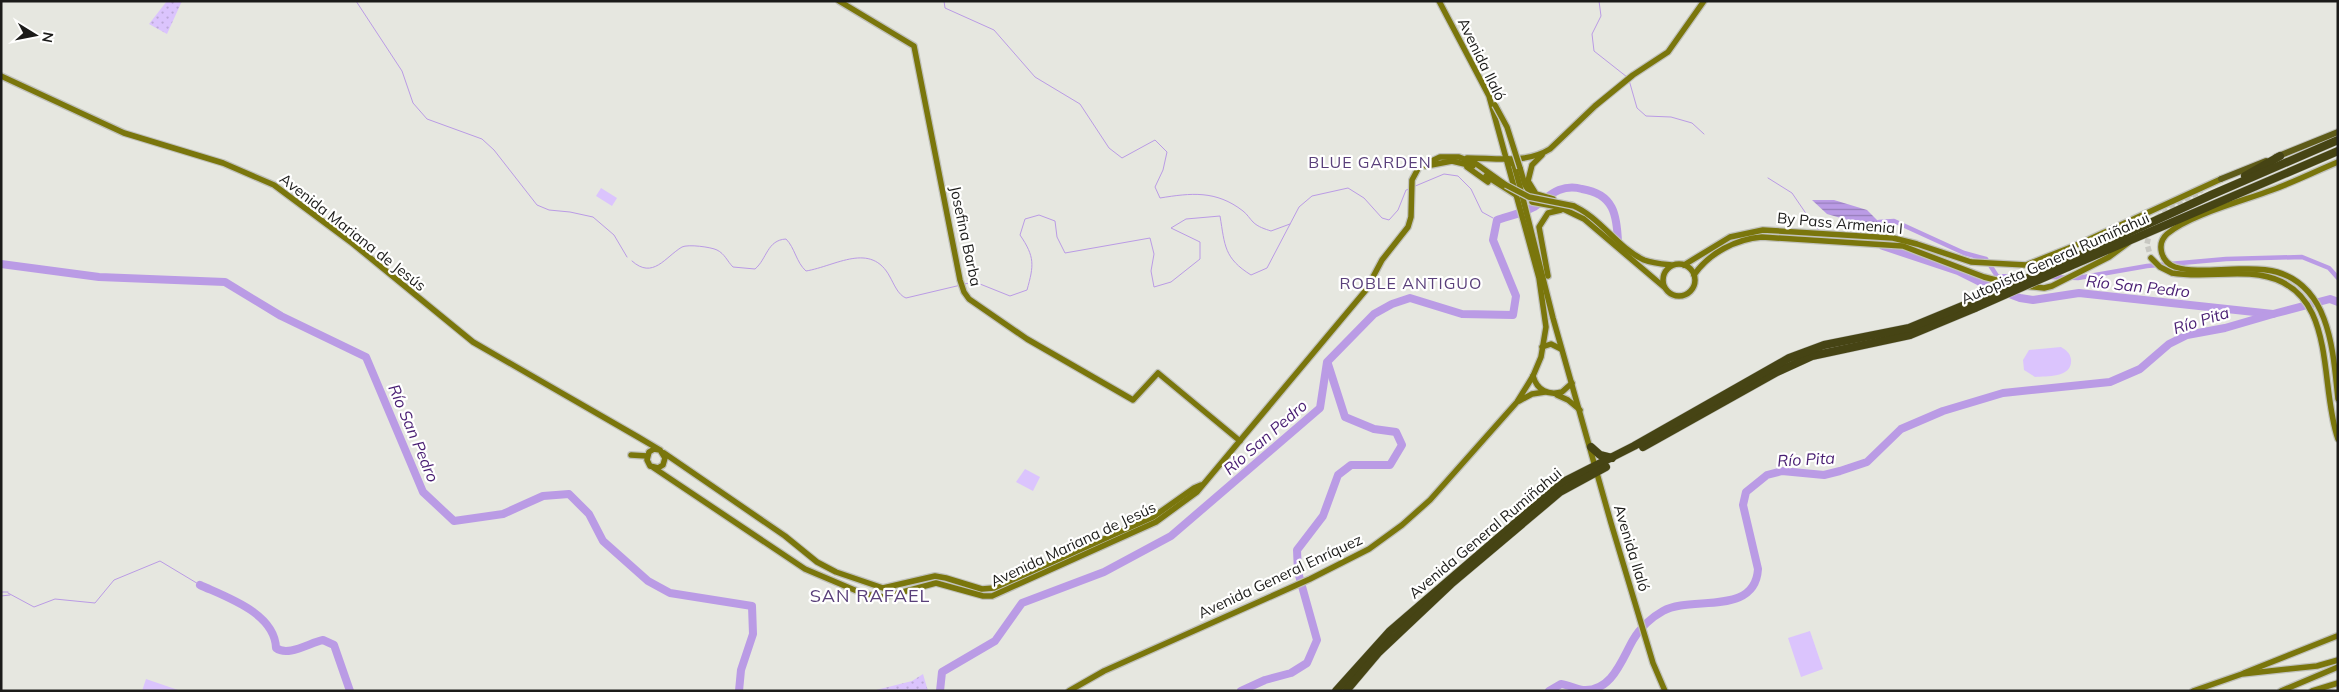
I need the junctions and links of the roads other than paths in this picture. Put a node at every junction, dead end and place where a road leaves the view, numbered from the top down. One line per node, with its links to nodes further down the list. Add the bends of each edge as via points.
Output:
1 (839, 1): 46 (main road, Josefina Barba, via 914,46 960,280 969,299 1027,339 1134,400 1158,373)
2 (1439, 1): 5 (main road, Avenida Ilaló)
3 (1704, 1): 9 (main road, via 1668,52 1624,82)
4 (1, 76): 44 (main road, Avenida Mariana de Jesús, via 124,132 223,163 274,185 352,243 473,342)
5 (1489, 96): 12 (main road, Avenida Ilaló); 19 (main road, bridge, via 1507,127 1525,185)
6 (2338, 132): 10 (main road)
7 (2338, 140): 18 (highway, Autopista General Rumiñahui)
8 (2338, 150): 24 (highway, Autopista General Rumiñahui)
9 (1543, 154): 12 (main road); 21 (main road, bridge, via 1529,170 1531,188 1540,196)
10 (2280, 156): 17 (main road); 18 (highway)
11 (1463, 158): 12 (main road); 15 (main road); 16 (main road, via 1434,158 1419,166)
12 (1508, 159): 20 (main road, Avenida Ilaló)
13 (2338, 162): 33 (main road, via 2188,222 2172,231 2161,244 2165,260 2184,269 2270,270 2289,277 2304,288)
14 (1431, 164): 15 (main road, via 1452,161); 16 (main road); 20 (main road, via 1466,166)
15 (1474, 165): 19 (main road, bridge, via 1515,192); 22 (main road, bridge, via 1521,198)
16 (1413, 177): 46 (main road, Avenida Mariana de Jesús, via 1412,211 1406,233 1382,260 1366,290)
17 (2219, 180): 27 (main road, By Pass Armenia I, via 2033,264 1981,264 1893,238 1762,230 1730,237)
18 (2211, 195): 26 (highway, Autopista General Rumiñahui)
19 (1538, 200): 21 (main road, bridge)
20 (1521, 203): 23 (main road, Avenida Ilaló)
21 (1574, 206): 28 (main road, via 1593,217 1639,257)
22 (1566, 210): 30 (main road, via 1590,224); 32 (main road, via 1552,211 1544,217 1539,229)
23 (1527, 224): 32 (main road, Avenida Ilaló); 34 (main road, Avenida Ilaló, via 1545,310)
24 (2136, 238): 26 (highway, Autopista General Rumiñahui); 29 (main road, By Pass Armenia I, via 2061,282 2036,288 1984,277 1903,246 1762,237 1745,239 1727,247 1707,260)
25 (2151, 258): 33 (main road, via 2160,268 2177,274 2258,274 2278,280 2297,292)
26 (2068, 264): 31 (highway, Autopista General Rumiñahui, bridge)
27 (1684, 265): 28 (main road); 29 (main road, via 1692,270)
28 (1671, 266): 30 (main road, via 1662,277)
29 (1694, 276): 30 (main road, via 1692,290 1684,296 1670,294)
30 (1664, 287)
31 (1974, 305): 36 (highway, Autopista General Rumiñahui, via 1910,334 1821,353); 36 (highway, Autopista General Rumiñahui, via 1909,328 1817,347)
32 (1550, 306): 35 (main road, Avenida Ilaló)
33 (2320, 316): 41 (main road, via 2330,336); 45 (main road, via 2330,407)
34 (1542, 347): 35 (main road, via 1551,344); 37 (main road)
35 (1562, 350): 38 (main road)
36 (1777, 368): 51 (highway, Avenida General Rumiñahui); 53 (highway, Avenida General Rumiñahui)
37 (1533, 376): 39 (main road); 42 (main road, Avenida General Enríquez)
38 (1572, 383): 40 (main road, via 1565,391); 43 (main road, Avenida Ilaló)
39 (1544, 392): 40 (main road); 42 (main road, Avenida General Enríquez)
40 (1555, 394): 43 (main road)
41 (2338, 400)
42 (1517, 402): 62 (main road, Avenida General Enríquez, via 1430,500 1369,549 1310,579 1104,671)
43 (1580, 411): 47 (main road, Avenida Ilaló)
44 (642, 439): 48 (main road, Avenida Mariana de Jesús); 50 (main road)
45 (2338, 439)
46 (1240, 441): 54 (main road, Avenida Mariana de Jesús)
47 (1591, 447): 51 (highway, via 1600,455); 53 (main road, Avenida Ilaló)
48 (662, 451): 50 (main road, via 654,449); 52 (main road, via 665,462); 55 (main road, Avenida Mariana de Jesús, via 785,536 817,562 836,572 882,588 937,576)
49 (632, 455): 50 (main road)
50 (647, 456): 52 (main road, via 648,463)
51 (1612, 458): 53 (highway, Avenida General Rumiñahui)
52 (654, 468): 56 (main road, Avenida Mariana de Jesús, via 805,569 848,588 879,597 939,583)
53 (1597, 468): 63 (highway, Avenida General Rumiñahui, via 1558,486 1468,562 1384,637); 64 (highway, Avenida General Rumiñahui, via 1560,492 1451,584 1379,652); 65 (main road, Avenida Ilaló, via 1643,631)
54 (1203, 485): 55 (main road, Avenida Mariana de Jesús, via 1153,517); 56 (main road, Avenida Mariana de Jesús, via 1156,522)
55 (988, 589): 56 (main road)
56 (989, 596)
57 (2337, 636): 60 (main road)
58 (2338, 660): 60 (main road, via 2317,666)
59 (2338, 667): 67 (main road)
60 (2242, 674): 66 (main road)
61 (2338, 683): 68 (main road)
62 (1069, 691)
63 (1336, 691)
64 (1346, 691)
65 (1665, 691)
66 (2193, 691)
67 (2280, 691)
68 (2312, 691)

